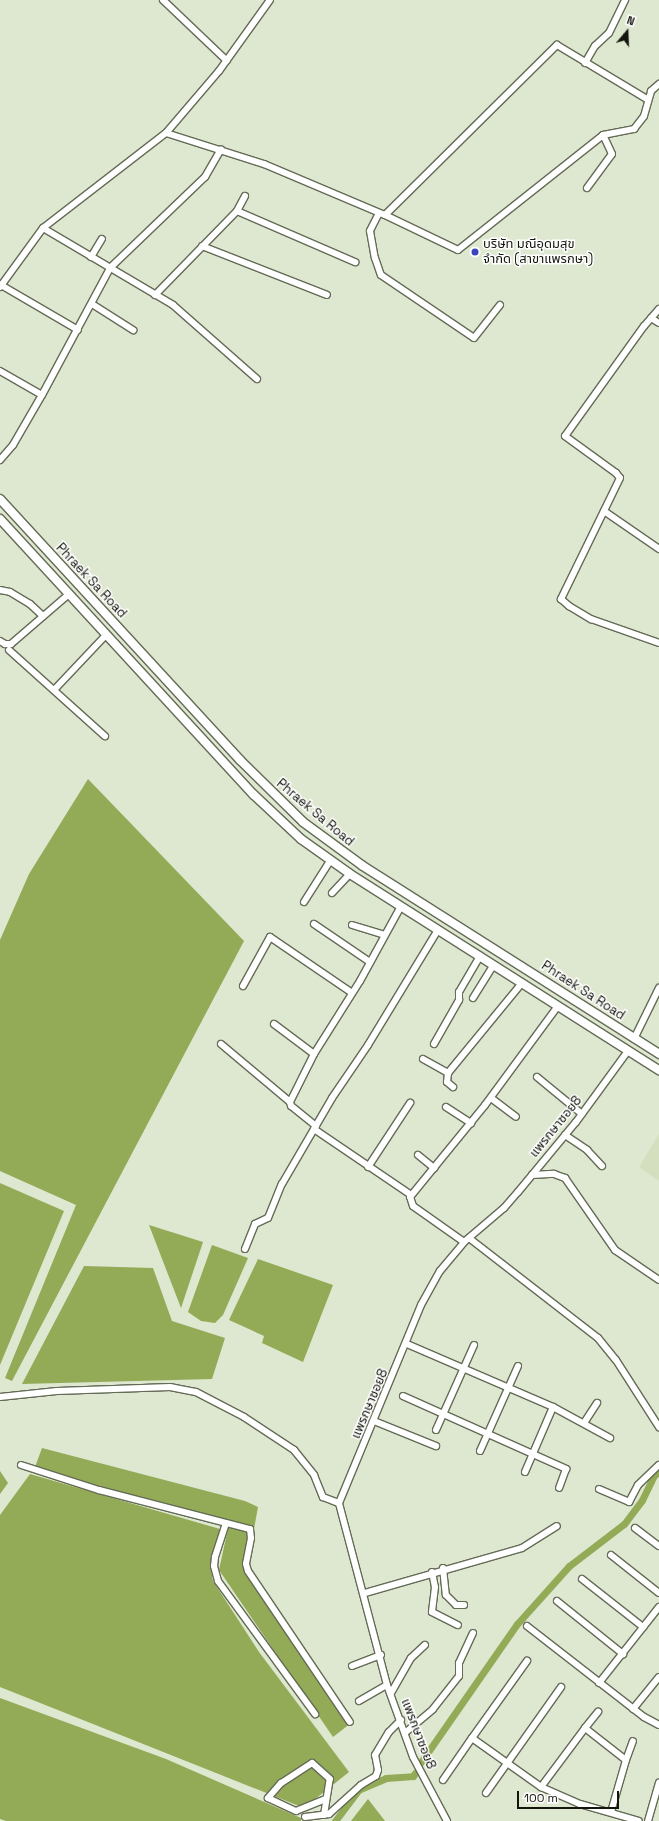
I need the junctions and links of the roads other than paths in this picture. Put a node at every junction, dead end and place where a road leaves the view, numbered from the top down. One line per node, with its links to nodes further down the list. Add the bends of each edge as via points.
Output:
1 (163, 0): 4 (street)
2 (270, 0): 4 (street)
3 (625, 0): 5 (street, via 609,34 595,46)
4 (226, 61): 8 (street)
5 (585, 63): 7 (street); 14 (street, via 557,45)
6 (659, 84): 7 (street)
7 (647, 99): 9 (street, via 644,116 634,129)
8 (166, 133): 10 (street); 15 (street)
9 (603, 135): 11 (street, via 612,154); 14 (street, via 458,250)
10 (221, 149): 14 (street, via 264,164); 20 (street, via 205,177)
11 (587, 188)
12 (245, 196): 13 (street)
13 (237, 212): 17 (street); 19 (street)
14 (382, 214): 25 (street, via 370,231 381,275 474,338)
15 (43, 228): 18 (street); 21 (street)
16 (102, 239): 18 (street)
17 (202, 246): 22 (street); 23 (street)
18 (91, 257): 20 (street)
19 (355, 262)
20 (110, 268): 22 (street); 24 (street)
21 (1, 286): 29 (street)
22 (155, 295): 32 (street, via 173,305)
23 (327, 295)
24 (92, 304): 29 (street); 30 (street)
25 (500, 305)
26 (659, 309): 27 (street)
27 (651, 318): 28 (street); 36 (street, via 565,436 619,476)
28 (659, 323)
29 (78, 330): 33 (street)
30 (133, 330)
31 (0, 371): 33 (street)
32 (257, 379)
33 (42, 395): 34 (street)
34 (0, 460)
35 (0, 499): 39 (main road, Phraek Sa Road)
36 (604, 511): 38 (street); 46 (street, via 570,576 561,599 591,619)
37 (0, 519): 40 (main road, Phraek Sa Road)
38 (659, 549)
39 (67, 572): 40 (main road); 69 (main road, Phraek Sa Road, via 240,760 303,822 363,866)
40 (57, 581): 42 (main road, Phraek Sa Road)
41 (0, 590): 43 (street, via 10,592 30,604)
42 (69, 594): 43 (street); 44 (main road, Phraek Sa Road)
43 (43, 616): 45 (street, via 11,644)
44 (106, 635): 48 (street); 50 (main road, Phraek Sa Road, via 253,794 291,830)
45 (0, 641)
46 (659, 643)
47 (9, 650): 48 (street)
48 (54, 690): 49 (street)
49 (106, 736)
50 (330, 861): 51 (main road, Phraek Sa Road); 53 (street)
51 (350, 874): 52 (street); 54 (main road, Phraek Sa Road)
52 (332, 893)
53 (304, 902)
54 (401, 906): 57 (main road, Phraek Sa Road); 58 (street)
55 (314, 924): 60 (street)
56 (352, 924): 58 (street)
57 (438, 930): 59 (main road, Phraek Sa Road); 87 (street)
58 (385, 935): 60 (street)
59 (480, 956): 61 (main road, Phraek Sa Road); 71 (street)
60 (370, 962): 65 (street)
61 (494, 965): 62 (main road, Phraek Sa Road); 66 (street)
62 (522, 983): 67 (main road, Phraek Sa Road); 77 (street)
63 (243, 986): 65 (street, via 270,936)
64 (659, 988): 69 (street)
65 (352, 993): 73 (street)
66 (473, 998)
67 (558, 1006): 72 (main road, Phraek Sa Road); 80 (street)
68 (274, 1024): 73 (street)
69 (634, 1039): 74 (main road, Phraek Sa Road)
70 (220, 1044): 81 (street)
71 (434, 1044)
72 (628, 1050): 76 (main road, Phraek Sa Road); 84 (street, แพรกษาซอย8)
73 (314, 1054): 81 (street)
74 (659, 1054)
75 (423, 1059): 77 (street)
76 (659, 1070)
77 (448, 1072): 79 (street, via 448,1082)
78 (537, 1077): 84 (street)
79 (453, 1087)
80 (491, 1098): 85 (street); 86 (street)
81 (290, 1102): 87 (street, via 291,1106)
82 (410, 1103): 91 (street)
83 (446, 1107): 86 (street)
84 (582, 1114): 88 (street, แพรกษาซอย8)
85 (516, 1117)
86 (470, 1123): 92 (street)
87 (315, 1128): 91 (street); 96 (street, via 282,1184 268,1218 255,1224)
88 (566, 1135): 90 (street, via 587,1150); 93 (street, แพรกษาซอย8)
89 (418, 1155): 92 (street)
90 (602, 1166)
91 (368, 1167): 94 (street)
92 (434, 1168): 94 (street)
93 (532, 1175): 95 (street, แพรกษาซอย8, via 504,1208); 97 (street, via 554,1174 565,1178 615,1250)
94 (411, 1195): 95 (street, via 409,1199 413,1206)
95 (466, 1240): 98 (street, แพรกษาซอย8, via 436,1279 421,1306); 110 (street, via 598,1338 616,1360)
96 (245, 1249)
97 (659, 1280)
98 (406, 1344): 101 (street); 108 (street, แพรกษาซอย8)
99 (474, 1345): 101 (street)
100 (518, 1366): 102 (street)
101 (462, 1368): 102 (street); 107 (street)
102 (508, 1388): 106 (street); 112 (street)
103 (403, 1396): 107 (street)
104 (0, 1397): 122 (street, via 58,1391 166,1387 196,1392 253,1422 294,1450 314,1475 323,1497)
105 (597, 1403): 109 (street)
106 (553, 1408): 109 (street); 116 (street)
107 (442, 1414): 111 (street); 112 (street)
108 (374, 1421): 114 (street); 122 (street, แพรกษาซอย8)
109 (584, 1423): 113 (street)
110 (659, 1427)
111 (436, 1430)
112 (488, 1434): 115 (street); 116 (street)
113 (610, 1438)
114 (436, 1446)
115 (480, 1451)
116 (533, 1453): 119 (street); 120 (street, via 567,1469)
117 (21, 1465): 123 (street, via 99,1490)
118 (659, 1465): 121 (street, via 638,1485 629,1502)
119 (526, 1472)
120 (559, 1488)
121 (599, 1489)
122 (339, 1503): 131 (street, แพรกษาซอย8)
123 (226, 1523): 153 (street, via 215,1557 214,1566 218,1581); 155 (street, via 250,1529 251,1538 246,1564 248,1571)
124 (557, 1526): 128 (street, via 522,1548)
125 (635, 1528): 126 (street)
126 (659, 1546)
127 (611, 1555): 132 (street)
128 (443, 1568): 129 (street); 134 (street, via 446,1596 456,1605)
129 (432, 1572): 131 (street); 136 (street, via 435,1586 432,1612)
130 (582, 1579): 138 (street)
131 (364, 1593): 142 (street, แพรกษาซอย8)
132 (659, 1593)
133 (557, 1601): 141 (street)
134 (464, 1605)
135 (659, 1607): 138 (street)
136 (458, 1624)
137 (528, 1626): 146 (street)
138 (643, 1627): 141 (street)
139 (473, 1633): 158 (street, via 459,1663 460,1676 433,1709)
140 (424, 1645): 149 (street, via 412,1658)
141 (622, 1654): 146 (street)
142 (380, 1655): 144 (street); 147 (street, แพรกษาซอย8)
143 (527, 1661): 159 (street)
144 (352, 1666)
145 (659, 1677): 151 (street)
146 (599, 1683): 151 (street)
147 (387, 1685): 149 (street, แพรกษาซอย8); 150 (street)
148 (561, 1687): 162 (street)
149 (391, 1693): 154 (street, แพรกษาซอย8)
150 (359, 1701)
151 (633, 1709): 156 (street)
152 (598, 1712): 157 (street)
153 (315, 1714)
154 (401, 1720): 158 (street, แพรกษาซอย8); 169 (street, via 389,1732 375,1755 378,1770 376,1776 361,1785 330,1814)
155 (350, 1722)
156 (659, 1725)
157 (585, 1728): 161 (street); 165 (street)
158 (406, 1732): 171 (street, แพรกษาซอย8, via 422,1776)
159 (472, 1738): 162 (street); 163 (street)
160 (633, 1741): 161 (street)
161 (626, 1760): 168 (street)
162 (506, 1762): 165 (street); 166 (street)
163 (443, 1780)
164 (659, 1783): 173 (street)
165 (541, 1788): 168 (street, via 580,1804)
166 (486, 1793)
167 (325, 1799): 167 (street, via 330,1779 312,1763 281,1783 268,1798 296,1811); 169 (street)
168 (611, 1812): 172 (street)
169 (324, 1814): 170 (street)
170 (305, 1817)
171 (447, 1821)
172 (638, 1821)
173 (648, 1821)

